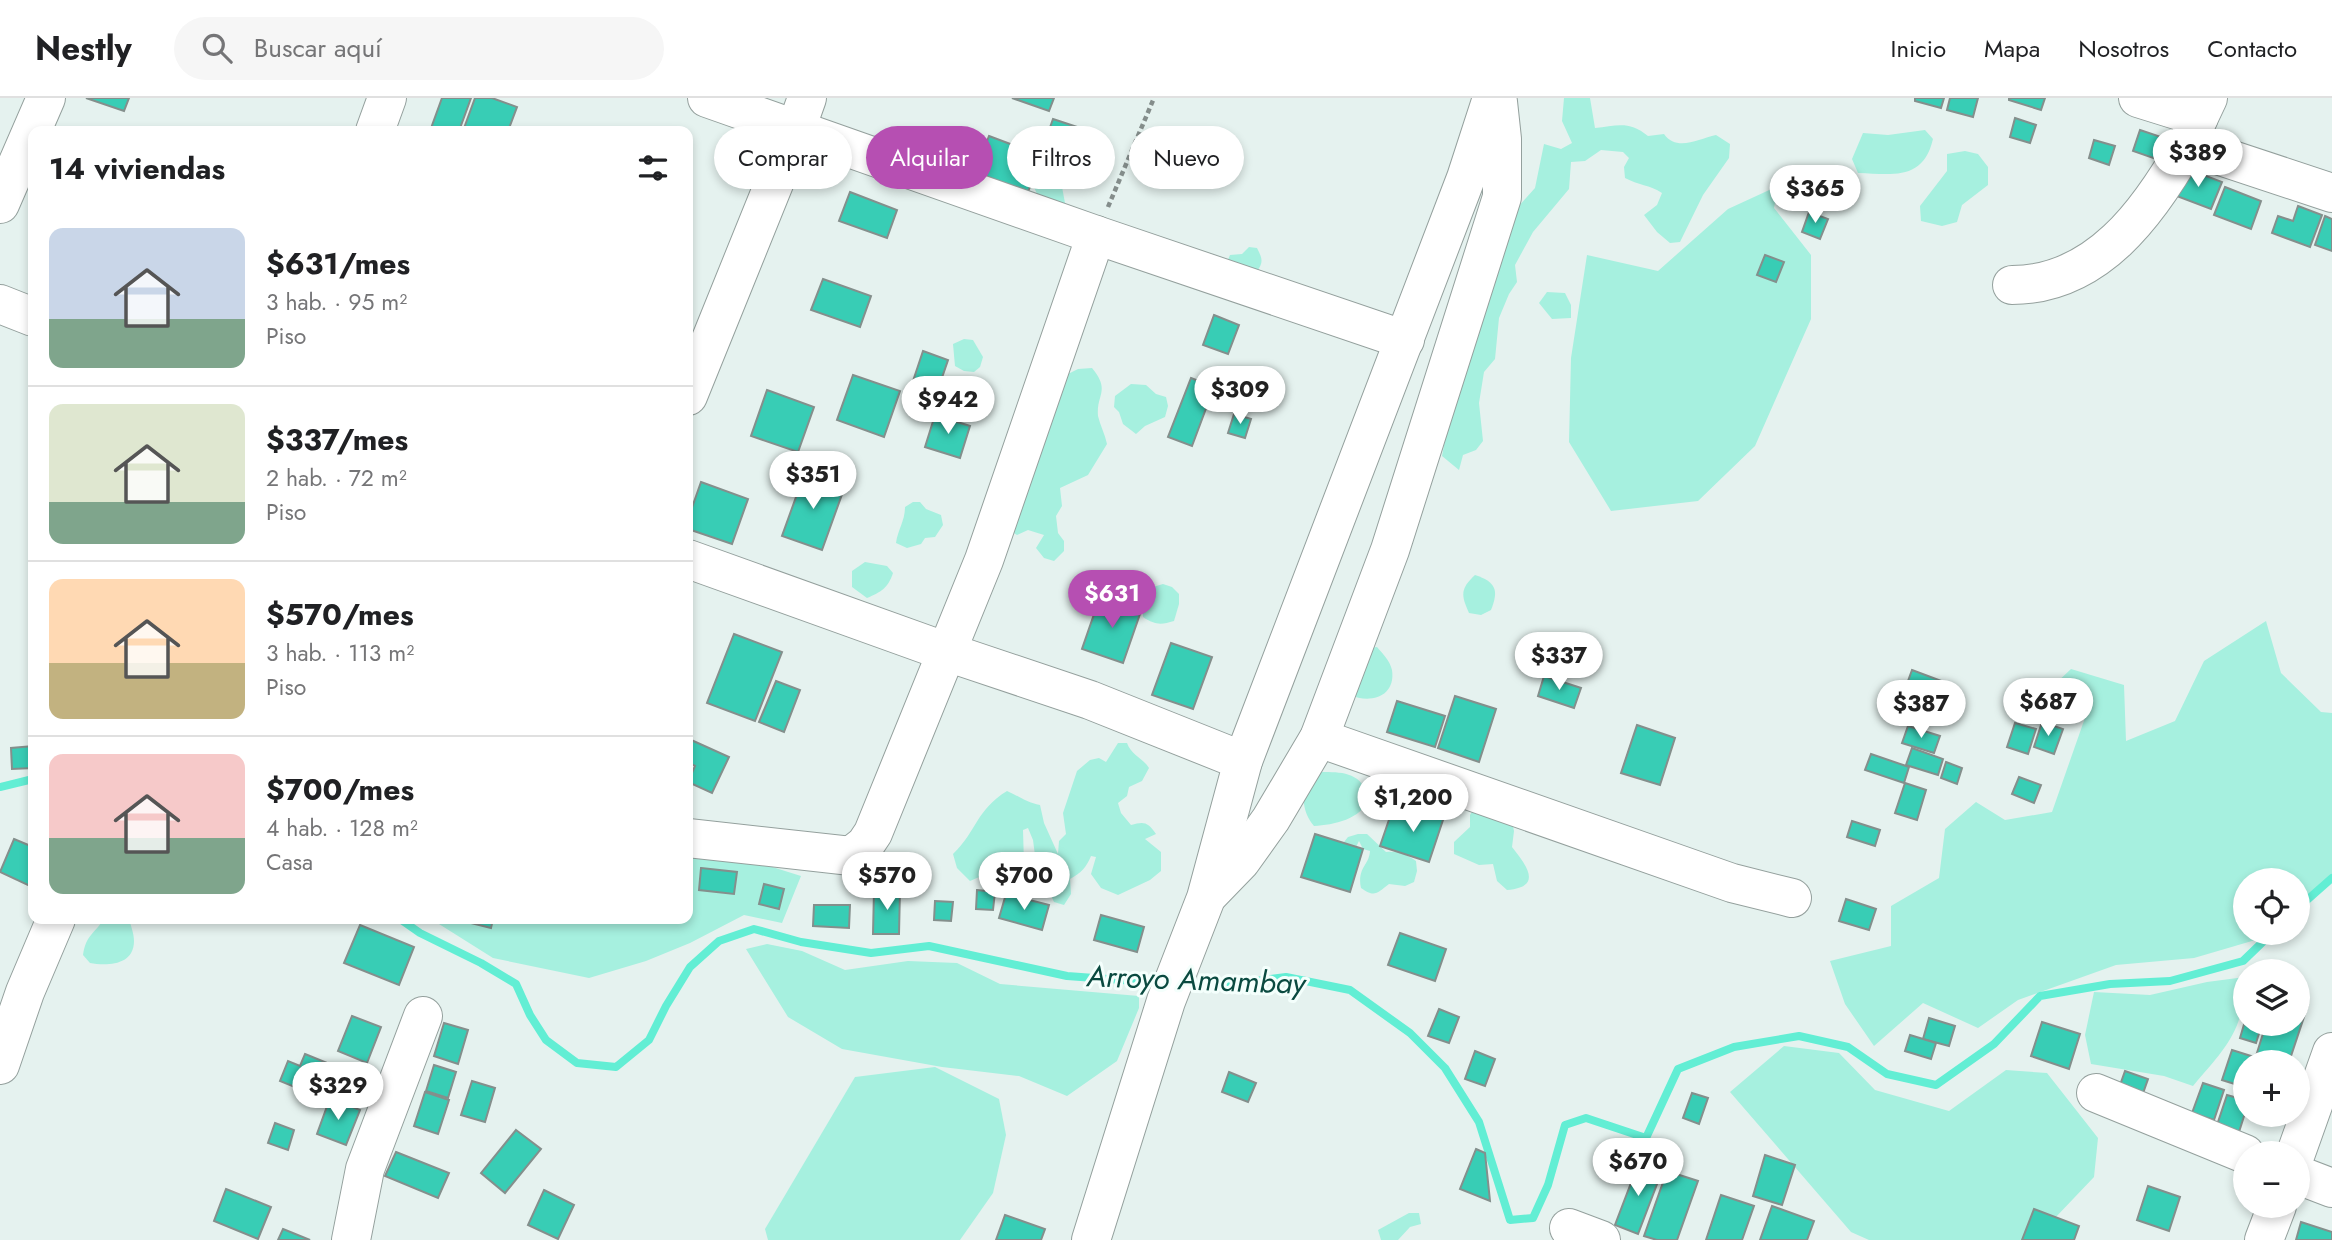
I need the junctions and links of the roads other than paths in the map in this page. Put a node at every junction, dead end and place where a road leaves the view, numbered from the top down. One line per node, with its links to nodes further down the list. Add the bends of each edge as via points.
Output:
1 (46, 98): 9 (street)
2 (387, 98): 10 (street)
3 (707, 98): 7 (street)
4 (1492, 98): 18 (street)
5 (1498, 98): 22 (street, via 1502,197 1390,550)
6 (2138, 98): 8 (street)
7 (802, 113): 14 (street); 19 (street)
8 (2198, 120): 12 (street); 15 (street, via 2158,192 2100,257 2033,285)
9 (34, 126)
10 (377, 126)
11 (28, 140): 13 (street)
12 (2332, 193)
13 (0, 205)
14 (1096, 235): 18 (street); 21 (street, via 984,560)
15 (2012, 285)
16 (0, 304): 17 (street)
17 (28, 315)
18 (1405, 340): 23 (street)
19 (693, 384)
20 (693, 561): 21 (street)
21 (947, 652): 23 (street, via 1090,700); 24 (street, via 873,833 851,856)
22 (1319, 738): 25 (street, via 1271,819 1241,861); 26 (street, via 1732,883)
23 (1243, 761): 25 (street)
24 (693, 839)
25 (1206, 898): 38 (street, via 1173,984)
26 (1792, 898)
27 (54, 924): 30 (street)
28 (423, 1016): 37 (street, via 365,1169)
29 (2332, 1052): 32 (street)
30 (0, 1065)
31 (2096, 1093): 33 (street)
32 (2299, 1141)
33 (2233, 1149)
34 (2310, 1180): 35 (street)
35 (2332, 1188)
36 (2272, 1218): 39 (street)
37 (351, 1240)
38 (1091, 1240)
39 (2264, 1240)

